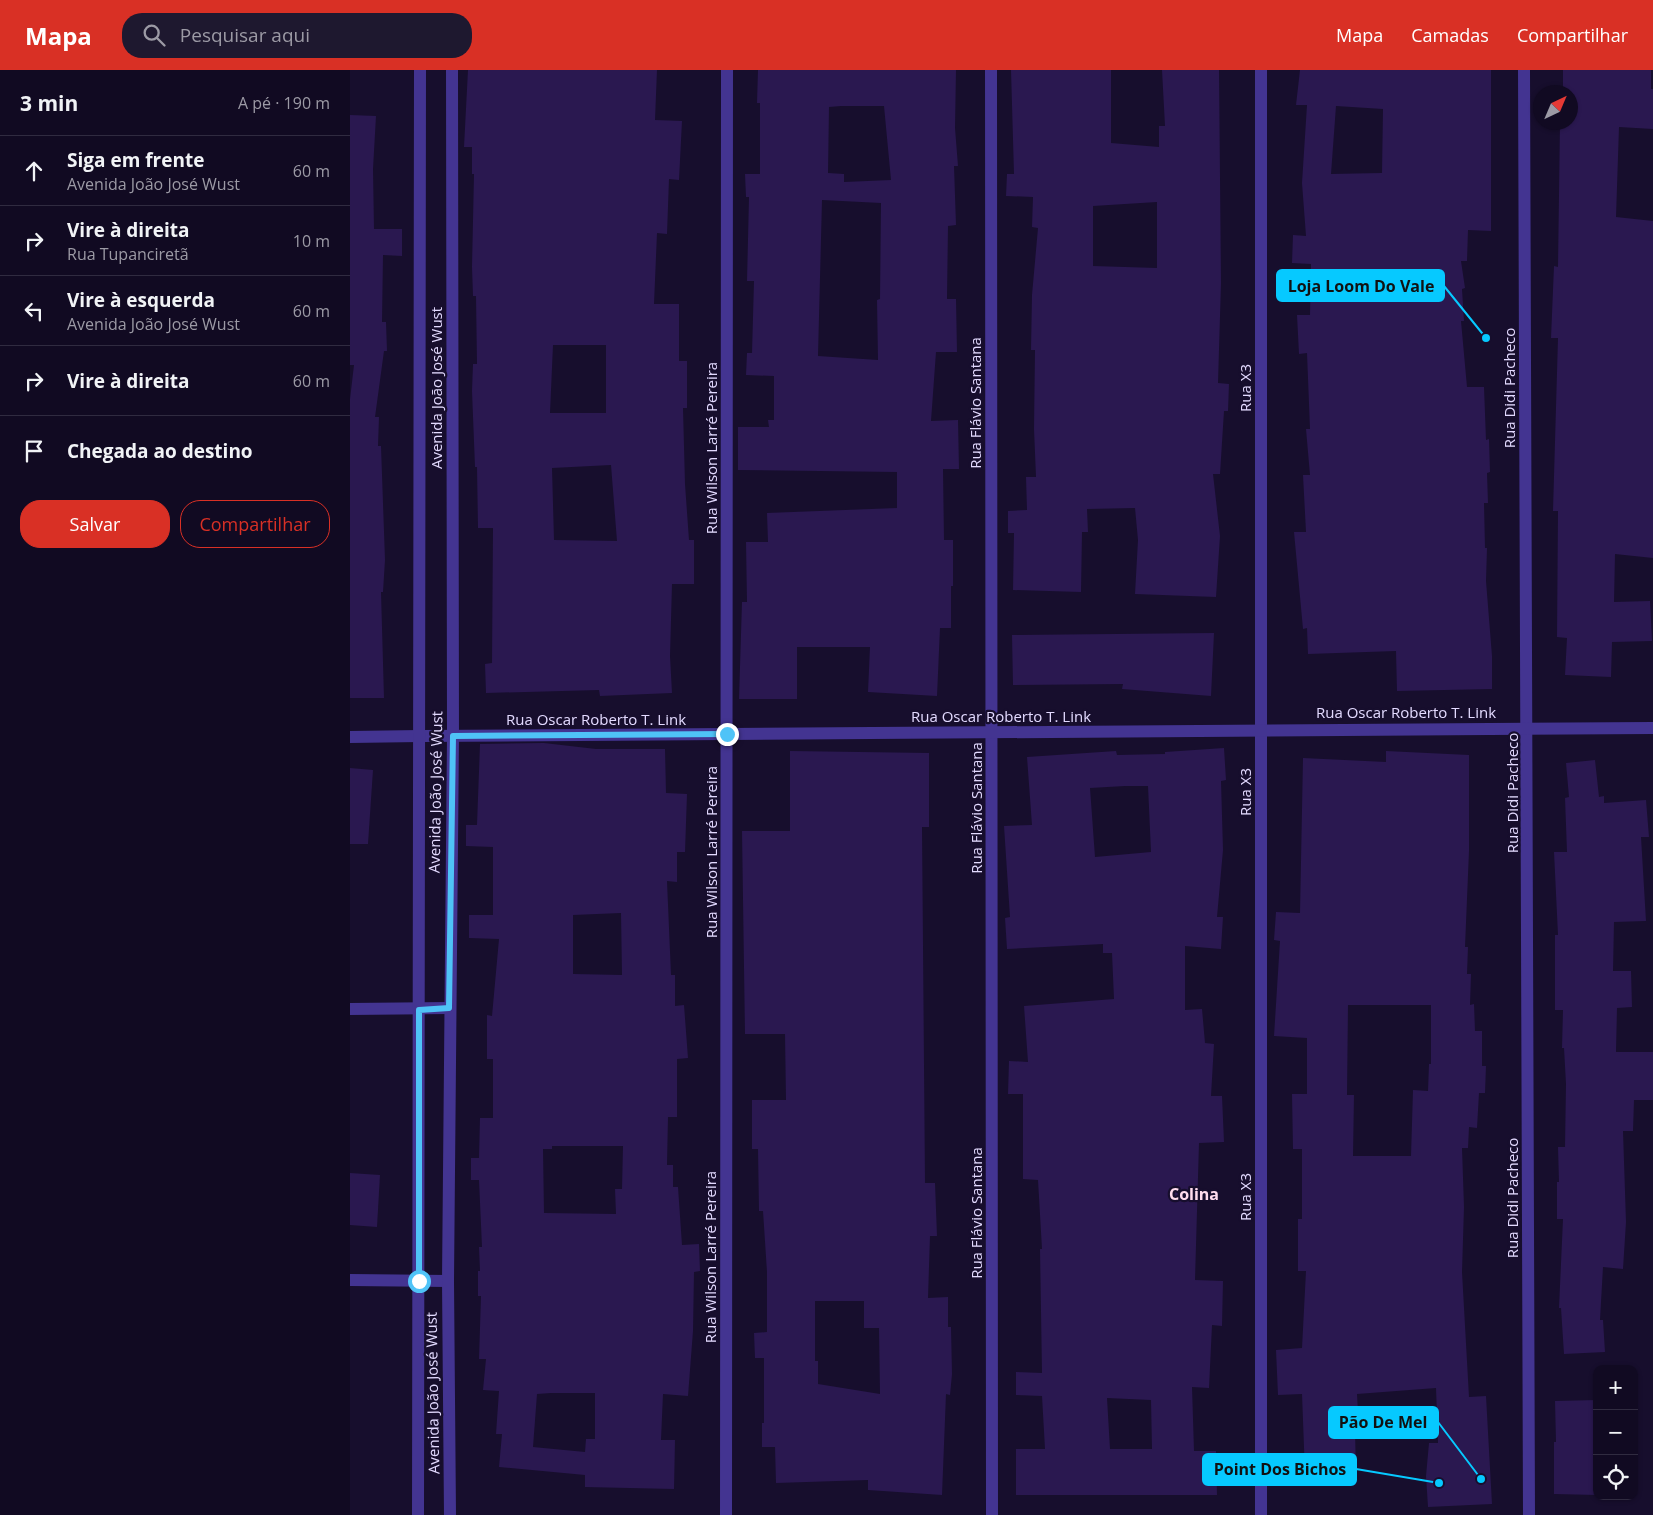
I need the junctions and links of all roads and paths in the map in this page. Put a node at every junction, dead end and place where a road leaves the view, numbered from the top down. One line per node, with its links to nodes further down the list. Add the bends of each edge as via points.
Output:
1 (420, 70): 12 (street, Avenida João José Wust)
2 (452, 70): 13 (street, Avenida João José Wust)
3 (727, 70): 11 (street, Rua Wilson Larré Pereira)
4 (991, 70): 10 (street, Rua Flávio Santana)
5 (1261, 70): 9 (street, Rua X3)
6 (1524, 70): 7 (street, Rua Didi Pacheco)
7 (1528, 727): 8 (street, Rua Oscar Roberto T. Link); 9 (street, Rua Oscar Roberto T. Link); 26 (street, Rua Didi Pacheco)
8 (1653, 728)
9 (1261, 729): 10 (street, Rua Oscar Roberto T. Link); 25 (street, Rua X3)
10 (992, 732): 11 (street, Rua Oscar Roberto T. Link); 24 (street, Rua Flávio Santana)
11 (727, 734): 13 (street, Rua Oscar Roberto T. Link); 23 (street, Rua Wilson Larré Pereira)
12 (420, 736): 13 (street, Rua Oscar Roberto T. Link); 14 (street, Rua Oscar Roberto T. Link); 17 (street, Avenida João José Wust)
13 (453, 736): 15 (street, Avenida João José Wust)
14 (350, 737)
15 (449, 1008): 17 (street); 20 (street, Avenida João José Wust)
16 (350, 1009): 17 (street)
17 (419, 1010): 19 (street, Avenida João José Wust)
18 (350, 1280): 19 (street)
19 (419, 1281): 20 (street); 21 (street, Avenida João José Wust)
20 (448, 1282): 22 (street, Avenida João José Wust)
21 (418, 1515)
22 (450, 1515)
23 (726, 1515)
24 (992, 1515)
25 (1261, 1515)
26 (1529, 1515)

